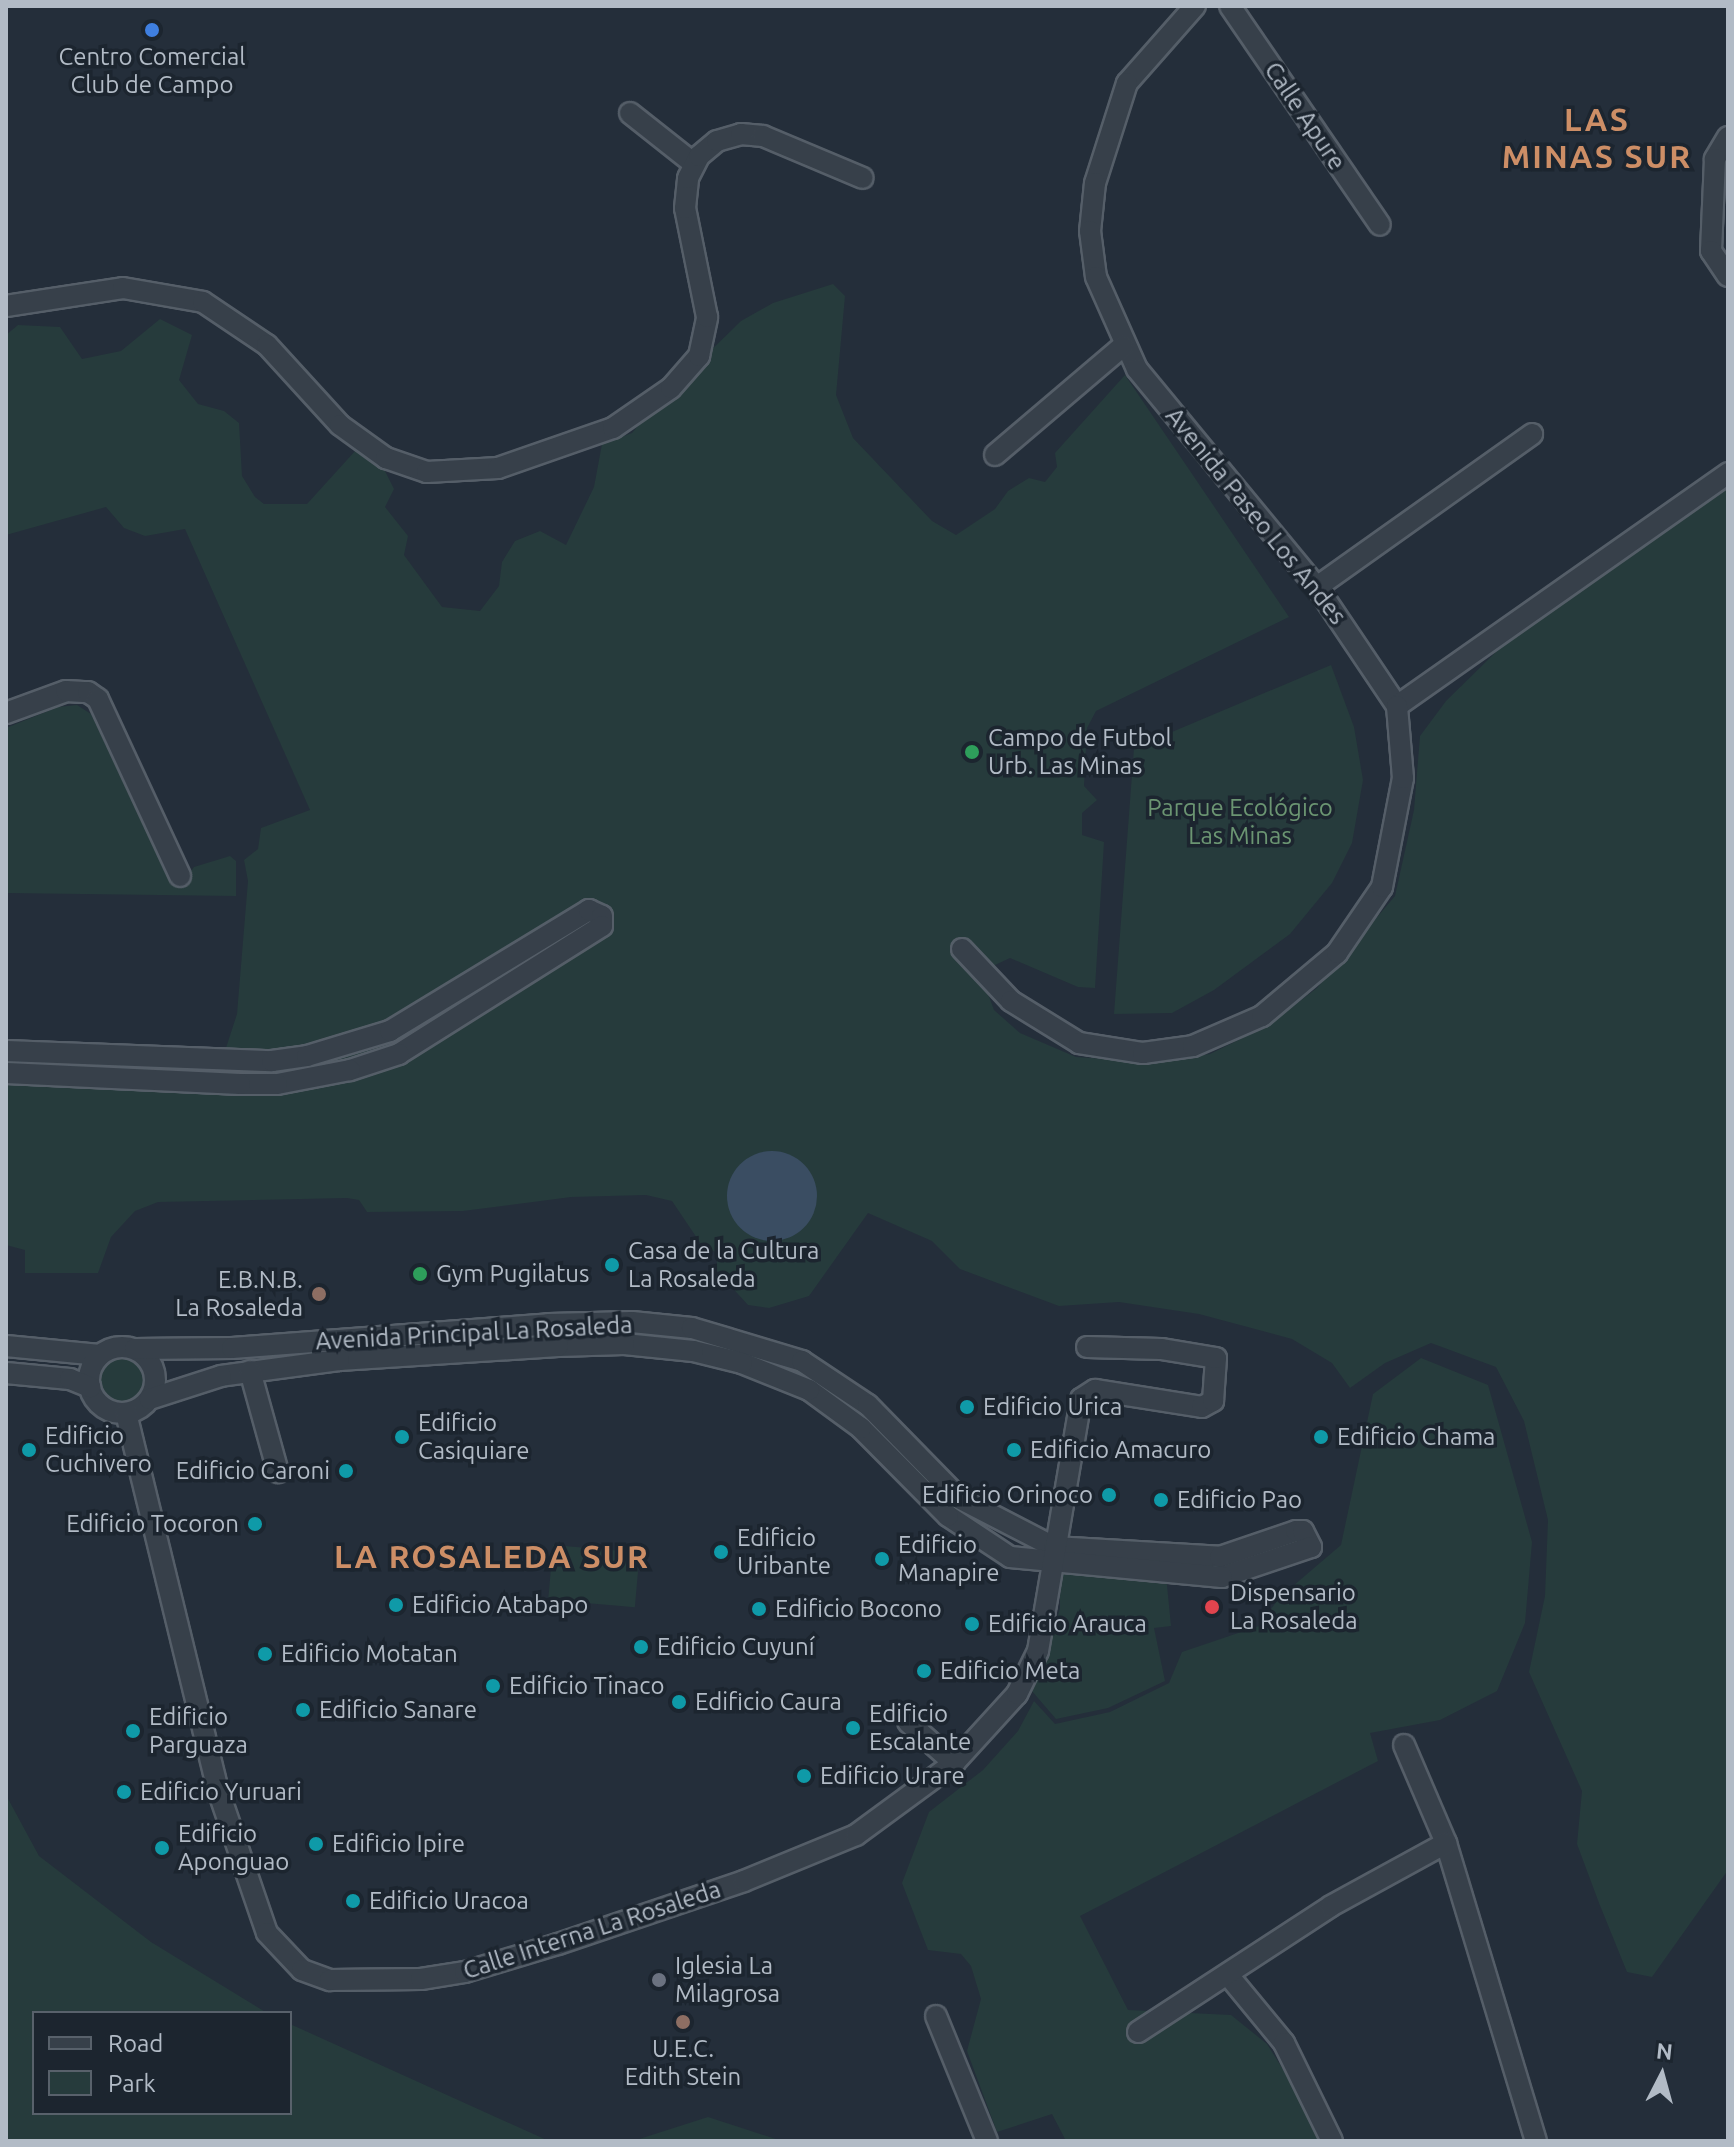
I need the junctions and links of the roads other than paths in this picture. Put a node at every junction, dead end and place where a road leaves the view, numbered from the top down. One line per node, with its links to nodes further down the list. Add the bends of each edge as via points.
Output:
1 (1195, 6): 10 (street, Avenida Paseo Los Andes, via 1127,83 1095,183 1090,231 1096,277)
2 (1230, 6): 7 (street, Calle Apure)
3 (630, 113): 5 (street)
4 (1728, 137): 8 (street, via 1715,159 1711,251)
5 (693, 163): 6 (street, via 717,141 741,134 763,136); 9 (street, via 685,208 707,317 699,356 671,388 613,428 498,468 427,472 386,458 340,425 267,345 203,302 123,288)
6 (863, 178)
7 (1380, 225)
8 (1728, 276)
9 (6, 306)
10 (1123, 346): 12 (street); 14 (street, Avenida Paseo Los Andes)
11 (1532, 434): 14 (street)
12 (995, 455)
13 (1728, 473): 15 (street)
14 (1317, 587): 15 (street, Avenida Paseo Los Andes)
15 (1397, 706): 18 (street, via 1403,778 1382,887 1337,953 1262,1016 1180,1048 1143,1053 1079,1043 1011,1001)
16 (6, 713): 17 (street, via 66,691 88,692 98,699)
17 (180, 876)
18 (962, 949)
19 (6, 1051): 20 (street)
20 (166, 1057): 22 (street); 22 (street, via 272,1061 346,1047 390,1031 589,910 602,916 602,926 399,1054 277,1084)
21 (6, 1073): 22 (street)
22 (165, 1080)
23 (6, 1346): 26 (street)
24 (1087, 1347): 33 (street, Calle Interna La Rosaleda, via 1161,1349 1216,1358 1213,1401 1202,1407 1087,1392 1077,1414)
25 (135, 1349): 26 (street, via 119,1347); 30 (street, via 154,1371); 33 (street, Avenida Principal La Rosaleda, via 232,1348 549,1324 632,1322 692,1328 802,1361 868,1405 959,1498)
26 (100, 1355): 29 (street, via 90,1369)
27 (250, 1371): 30 (street, Avenida Principal La Rosaleda); 32 (street); 33 (street, Avenida Principal La Rosaleda, via 558,1346 624,1344 693,1351 742,1363 809,1390 861,1428 948,1516 1010,1557)
28 (6, 1373): 29 (street, via 70,1379)
29 (90, 1387): 31 (street, via 100,1405)
30 (150, 1399): 31 (street)
31 (126, 1413): 36 (street, Calle Interna La Rosaleda, via 174,1621 232,1835 267,1933 302,1970 330,1980 421,1979 465,1972 558,1944 744,1881 856,1835)
32 (278, 1472)
33 (1052, 1556): 33 (street, Avenida Principal La Rosaleda, via 1222,1577 1311,1547 1303,1531 1296,1531 1220,1557); 36 (street, Calle Interna La Rosaleda, via 1043,1635 1026,1678)
34 (908, 1722): 36 (street)
35 (1404, 1745): 37 (street)
36 (954, 1763)
37 (1446, 1843): 38 (street, via 1331,1906); 43 (street)
38 (1228, 1975): 40 (street); 42 (street, via 1284,2043)
39 (936, 2016): 41 (street)
40 (1138, 2032)
41 (987, 2141)
42 (1332, 2141)
43 (1536, 2141)

